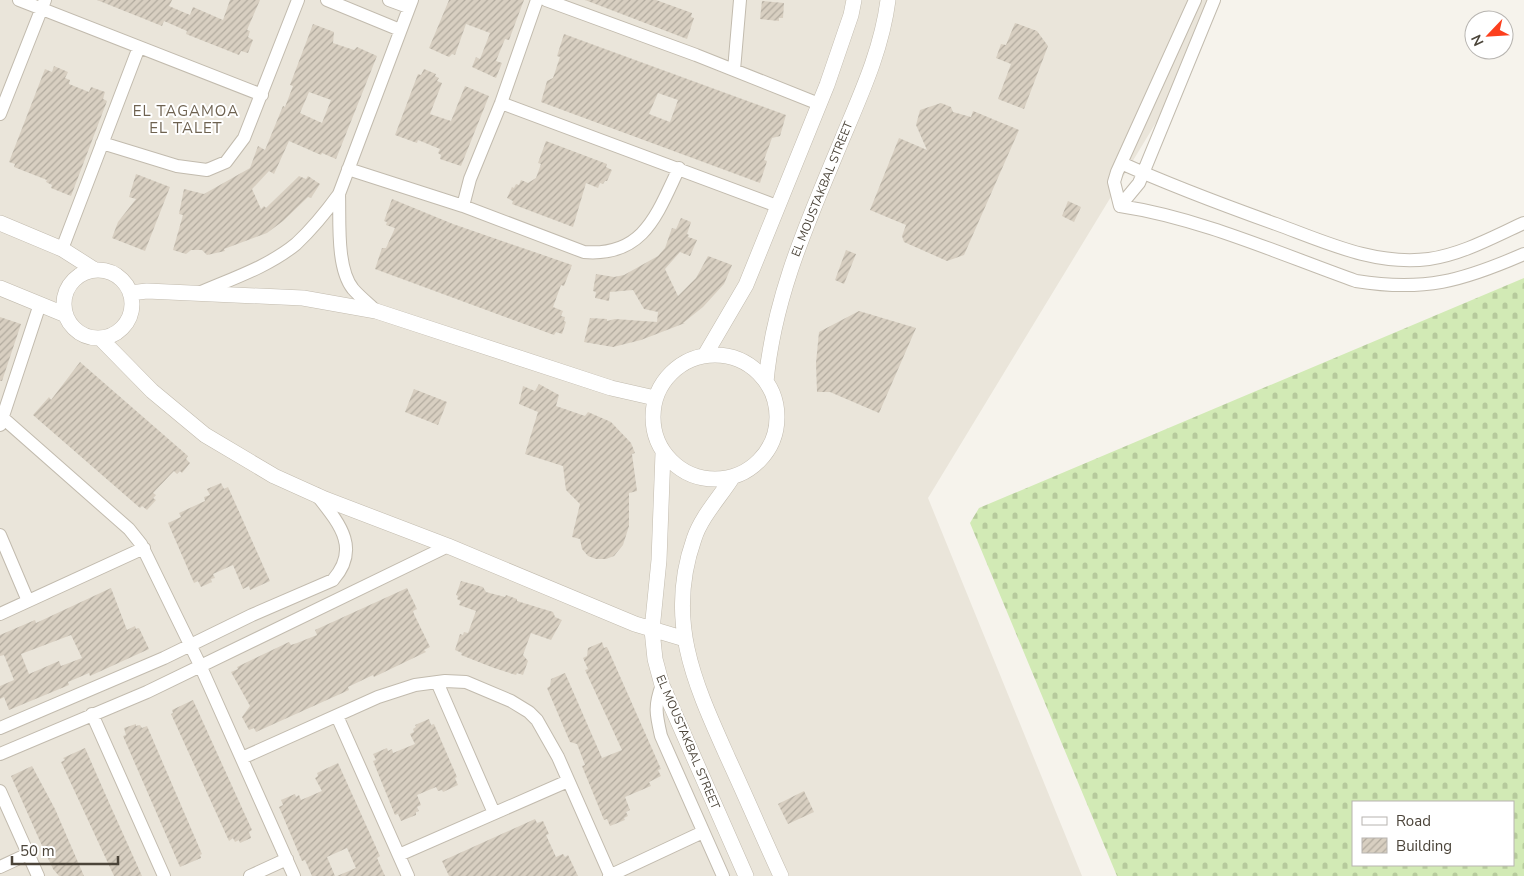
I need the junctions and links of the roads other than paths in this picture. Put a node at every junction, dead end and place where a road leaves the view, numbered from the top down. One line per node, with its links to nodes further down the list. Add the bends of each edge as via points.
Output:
1 (18, 0): 13 (street)
2 (298, 0): 17 (street)
3 (327, 0): 14 (street)
4 (389, 0): 12 (street)
5 (537, 0): 18 (street)
6 (546, 0): 16 (street)
7 (740, 0): 16 (street)
8 (854, 0): 19 (street)
9 (888, 0): 43 (street, EL MOUSTAKBAL STREET, via 884,27 869,76 784,285 771,341)
10 (1195, 0): 22 (street)
11 (1214, 0): 25 (street)
12 (410, 4): 14 (street)
13 (43, 5): 15 (street); 20 (street)
14 (400, 30): 24 (street)
15 (139, 47): 17 (street); 21 (street)
16 (734, 70): 19 (street)
17 (262, 94): 21 (street, via 233,156 207,170 177,166)
18 (501, 103): 23 (street); 27 (street, via 470,179)
19 (819, 104): 28 (street)
20 (0, 114)
21 (102, 143): 32 (street)
22 (1121, 163): 25 (street); 29 (street, via 1114,182)
23 (679, 168): 27 (street, via 652,222 629,245 619,250 584,252); 28 (street)
24 (348, 169): 26 (street); 27 (street)
25 (1143, 173): 29 (street, via 1134,192); 31 (street, via 1361,254 1395,260 1429,259 1463,251)
26 (339, 194): 37 (street, via 295,244 268,262); 39 (street, via 346,277 353,289)
27 (463, 206)
28 (777, 206): 42 (street, via 746,285)
29 (1120, 206): 33 (street, via 1157,212 1356,281 1384,285 1448,282)
30 (0, 223): 32 (street)
31 (1524, 223)
32 (62, 249): 34 (street)
33 (1524, 254)
34 (95, 270): 36 (street, via 104,270 120,278); 40 (street, via 78,275 67,289)
35 (0, 288): 38 (street)
36 (130, 292): 37 (street); 41 (street, via 132,310 126,324 114,335)
37 (198, 293): 39 (street, via 303,298)
38 (40, 304): 40 (street); 45 (street)
39 (376, 311): 44 (street, via 618,390)
40 (66, 315): 41 (street, via 80,333)
41 (101, 338): 48 (street, via 152,391 212,441 274,476)
42 (705, 355): 43 (street, via 741,360); 44 (street, via 679,366 668,375)
43 (766, 382): 47 (street, via 776,407 775,436 762,458)
44 (655, 398): 46 (street, via 653,426)
45 (1, 422): 51 (street, via 129,529)
46 (663, 453): 47 (street, via 690,475 717,480); 54 (street, EL MOUSTAKBAL STREET, via 659,560)
47 (732, 478): 55 (street, via 694,537 682,601)
48 (316, 494): 50 (street); 56 (street, via 345,536 346,550 338,574 319,587 252,615)
49 (0, 535): 52 (street)
50 (448, 546): 54 (street); 57 (street)
51 (144, 548): 52 (street); 56 (street)
52 (28, 601): 53 (street)
53 (0, 614)
54 (652, 630): 55 (street); 59 (street, EL MOUSTAKBAL STREET)
55 (685, 639): 81 (street, via 697,688)
56 (191, 646): 57 (street); 62 (street)
57 (200, 664): 60 (street, via 146,692); 64 (street)
58 (437, 682): 61 (street, via 415,685 378,697); 65 (street, via 466,682 529,712 549,739); 67 (street)
59 (662, 685): 68 (street, via 655,713 661,736); 80 (street, EL MOUSTAKBAL STREET)
60 (92, 714): 63 (street); 74 (street)
61 (337, 716): 64 (street); 70 (street)
62 (0, 728)
63 (0, 754)
64 (242, 758): 71 (street)
65 (568, 782): 67 (street); 78 (street)
66 (0, 791): 69 (street)
67 (494, 813): 70 (street)
68 (703, 832): 78 (street); 79 (street)
69 (28, 854): 72 (street); 73 (street)
70 (399, 855): 77 (street)
71 (287, 860): 75 (street); 76 (street)
72 (0, 867)
73 (38, 876)
74 (164, 876)
75 (250, 876)
76 (294, 876)
77 (408, 876)
78 (610, 876)
79 (723, 876)
80 (746, 876)
81 (781, 876)

